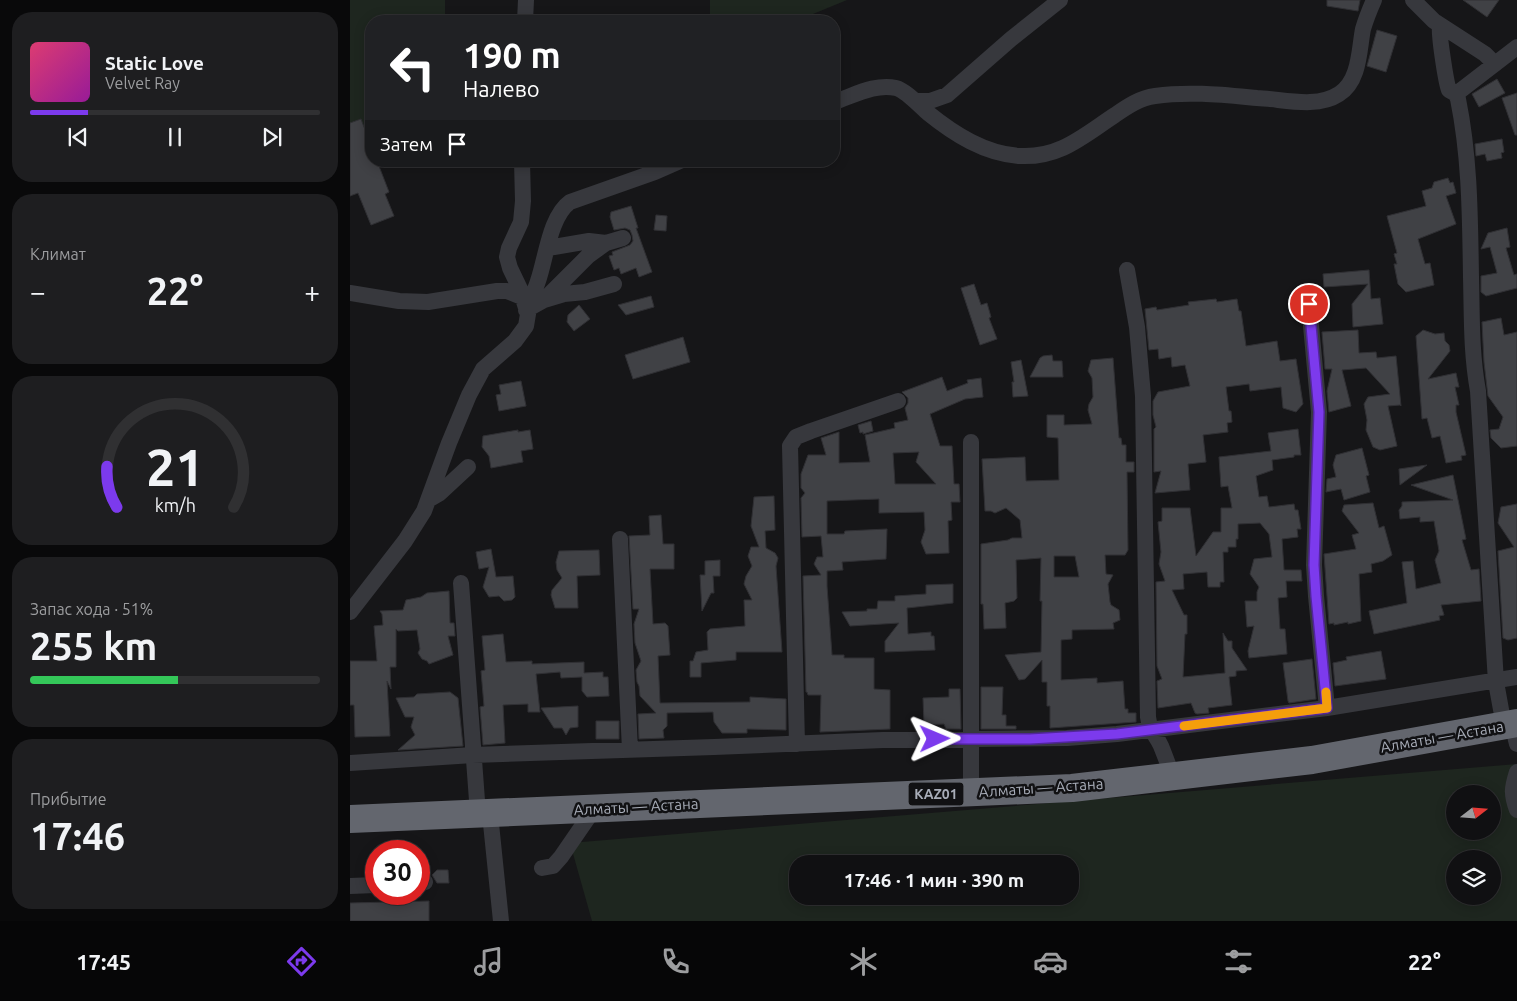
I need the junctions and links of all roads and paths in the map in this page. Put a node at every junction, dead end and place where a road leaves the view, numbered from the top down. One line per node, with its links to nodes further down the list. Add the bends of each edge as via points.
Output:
1 (526, 0): 5 (street)
2 (1060, 0): 11 (street, via 947,95 930,101)
3 (1374, 0): 11 (street, via 1353,76 1340,94 1321,101 1201,94 1154,96 1127,106 1063,149 1019,156 974,144)
4 (1413, 0): 6 (street)
5 (525, 15)
6 (1440, 25): 8 (street); 9 (street, via 1438,31 1447,84 1449,90)
7 (1517, 47): 8 (street)
8 (1495, 64): 9 (street)
9 (1456, 94): 31 (street, via 1462,116 1469,180 1471,329 1479,400)
10 (840, 100): 11 (street, via 878,87 897,88)
11 (915, 101)
12 (522, 167): 21 (street, via 521,222 507,257)
13 (666, 167): 16 (street, via 570,202 559,214)
14 (623, 238): 15 (street)
15 (606, 243): 16 (street, via 589,241); 20 (street, via 588,256)
16 (548, 248): 21 (street, via 538,282)
17 (1127, 270): 34 (street, via 1138,327 1142,396)
18 (614, 284): 20 (street)
19 (350, 294): 21 (street, via 428,302 507,291)
20 (544, 300): 21 (street)
21 (524, 303): 26 (street, via 528,320 526,326 515,341 483,369 469,395)
22 (1309, 304): 32 (street, via 1319,412 1314,565)
23 (898, 401): 36 (street, via 796,437 790,446)
24 (971, 442): 35 (street)
25 (468, 467): 26 (street)
26 (428, 500): 29 (street, via 405,541)
27 (620, 540): 37 (street)
28 (461, 583): 38 (street)
29 (350, 612)
30 (1517, 677): 31 (street)
31 (1496, 682): 32 (street); 33 (street)
32 (1327, 708): 34 (street)
33 (1513, 729): 41 (highway, Алматы — Астана / KАZ01, via 1312,760)
34 (1150, 730): 35 (street, via 1067,738); 41 (street, via 1161,747)
35 (970, 738): 36 (street); 42 (street)
36 (797, 744): 37 (street)
37 (630, 750): 38 (street)
38 (473, 755): 39 (street); 45 (street)
39 (350, 763)
40 (1517, 772): 44 (street, via 1512,796)
41 (1172, 776): 42 (highway, Алматы — Астана / KАZ01, via 1072,788)
42 (970, 792): 43 (highway, Алматы — Астана / KАZ01)
43 (594, 809): 45 (highway, Алматы — Астана / KАZ01); 47 (street, via 561,857 552,866)
44 (1517, 810)
45 (484, 814): 46 (highway, Алматы — Астана / KАZ01); 50 (street)
46 (350, 819)
47 (542, 868)
48 (365, 885): 49 (street)
49 (350, 886)
50 (501, 921)

